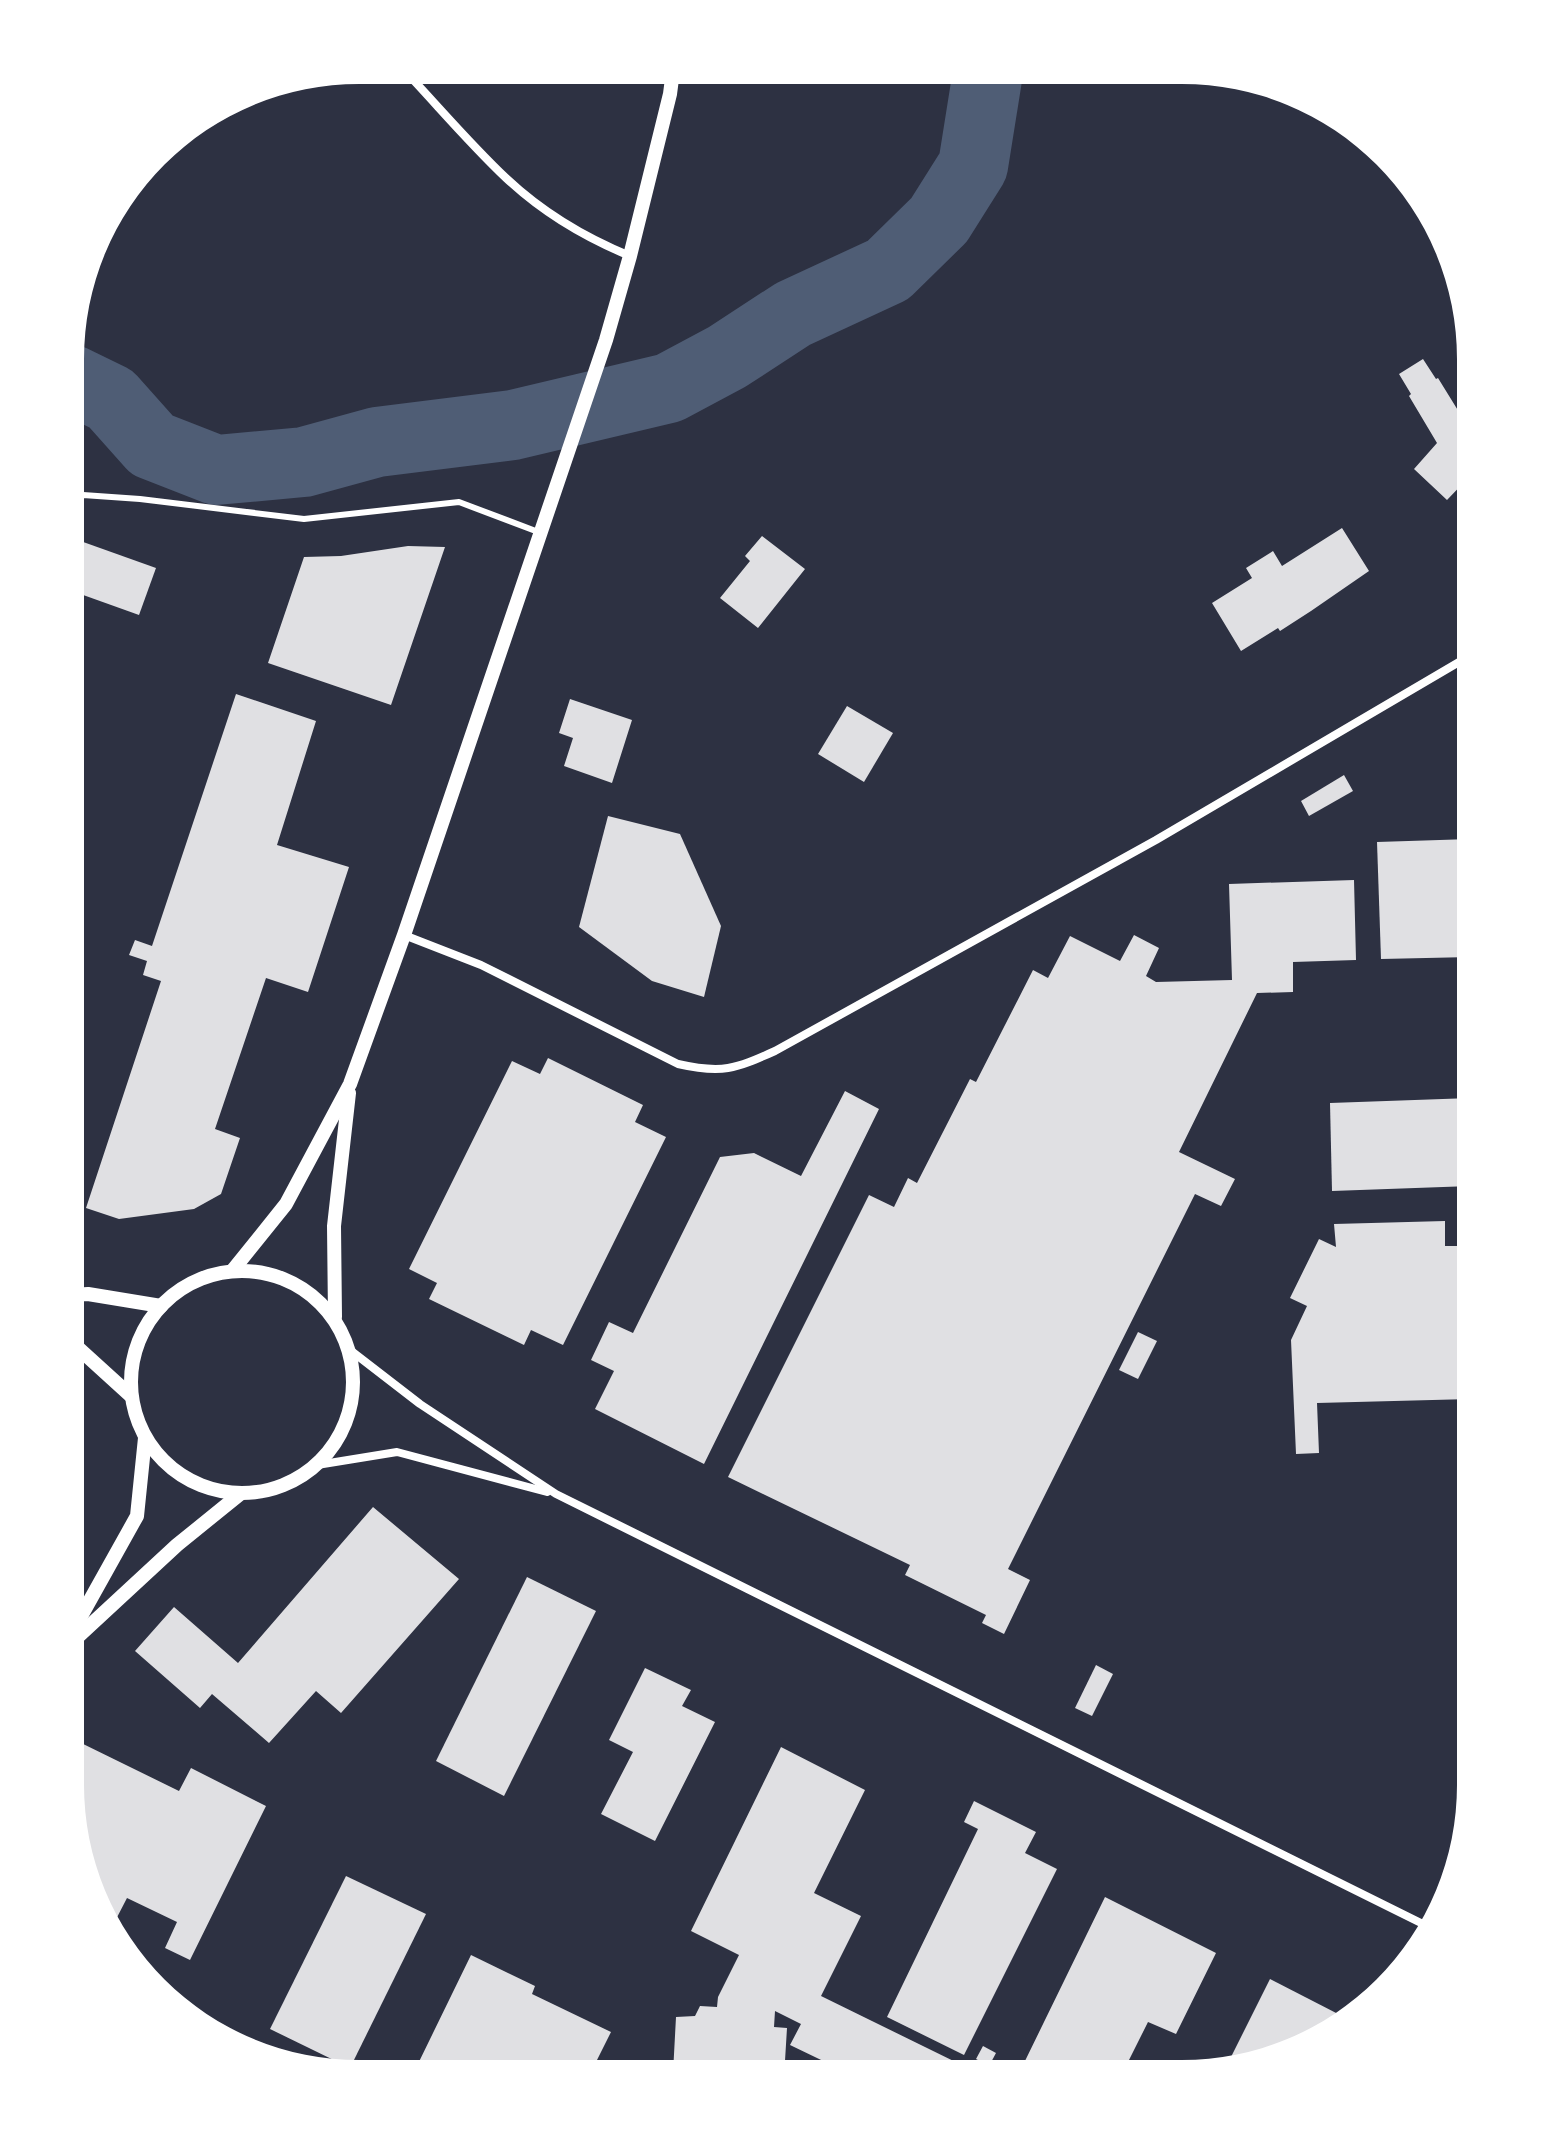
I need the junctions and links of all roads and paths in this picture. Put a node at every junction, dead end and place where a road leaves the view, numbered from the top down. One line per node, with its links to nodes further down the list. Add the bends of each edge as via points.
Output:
1 (418, 85): 3 (street, via 507,179 558,219)
2 (671, 85): 3 (street)
3 (630, 256): 5 (street)
4 (84, 495): 5 (lane, via 304,519 459,502)
5 (541, 533): 7 (street)
6 (1457, 663): 7 (street, via 1156,840 741,1066 708,1070 678,1064 481,965)
7 (404, 935): 8 (street)
8 (350, 1084): 9 (street, via 286,1204); 12 (street, via 334,1226)
9 (233, 1270): 11 (street, via 194,1281); 12 (street, via 272,1273 296,1284)
10 (84, 1294): 11 (street)
11 (161, 1306): 15 (street, via 142,1332 132,1363)
12 (335, 1317): 13 (street)
13 (350, 1350): 17 (street, via 354,1392 343,1432); 19 (street, via 420,1404)
14 (84, 1353): 15 (street)
15 (131, 1396): 16 (street)
16 (145, 1438): 18 (street, via 170,1467 202,1487); 20 (street, via 137,1516)
17 (317, 1465): 18 (street, via 281,1487); 19 (street, via 397,1452)
18 (240, 1494): 21 (street)
19 (556, 1494): 22 (street)
20 (84, 1611)
21 (84, 1631)
22 (1420, 1923)

